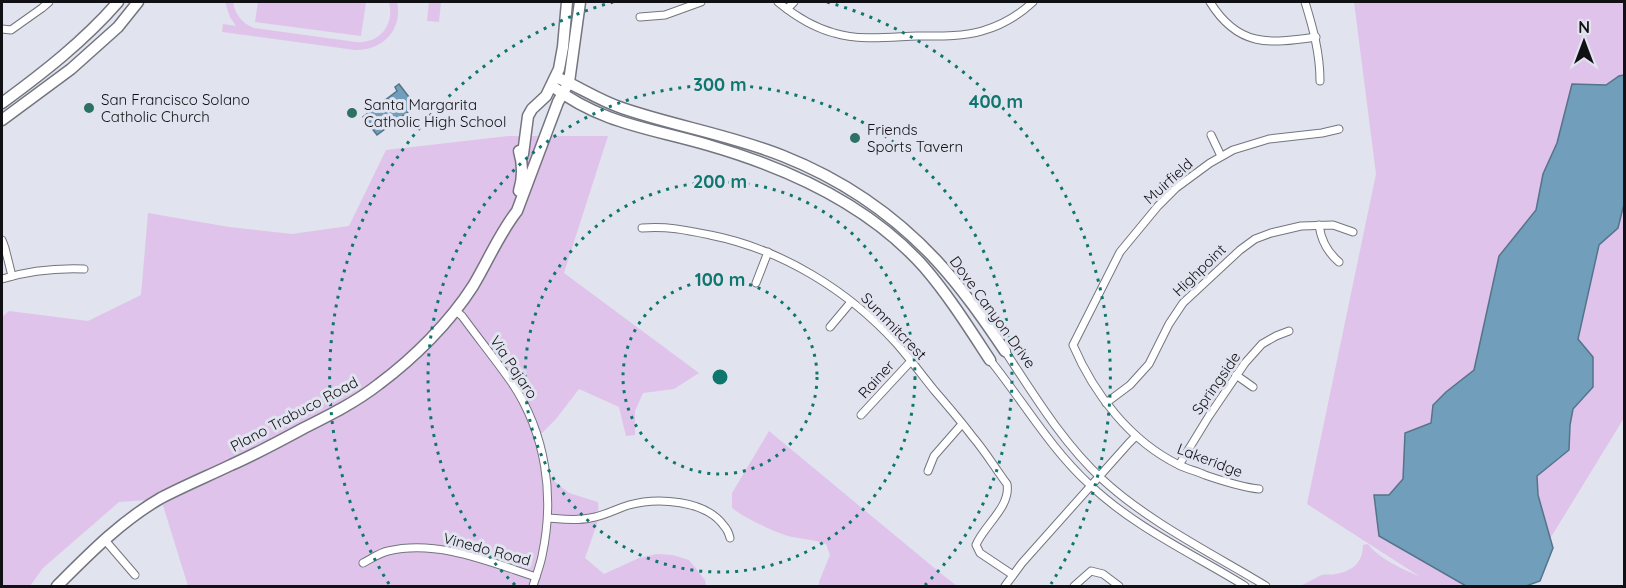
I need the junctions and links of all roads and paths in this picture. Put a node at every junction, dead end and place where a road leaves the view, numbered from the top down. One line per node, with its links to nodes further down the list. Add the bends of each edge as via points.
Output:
1 (49, 2): 14 (street, via 11,30)
2 (118, 2): 20 (street, via 80,41)
3 (138, 2): 21 (street, via 118,27 71,69)
4 (567, 2): 16 (street, via 563,47)
5 (580, 2): 18 (street, Plano Trabuco Road)
6 (701, 2): 13 (street, via 665,15)
7 (778, 2): 12 (street)
8 (794, 2): 12 (street)
9 (1033, 2): 12 (street, via 1001,24 981,32 863,38 817,27)
10 (1210, 2): 15 (street, via 1228,25 1254,38 1282,42)
11 (1305, 2): 15 (street)
12 (787, 9)
13 (640, 17)
14 (2, 29)
15 (1316, 37): 17 (street)
16 (554, 81): 18 (street, Dove Canyon Drive); 19 (street, Dove Canyon Drive); 25 (street, Plano Trabuco Road, via 528,116 521,157 522,180)
17 (1320, 81)
18 (569, 82): 19 (street, Plano Trabuco Road); 41 (street, Dove Canyon Drive, via 619,107 738,141 825,175 890,217 938,262)
19 (563, 94): 25 (street, Plano Trabuco Road, via 517,211); 42 (street, Dove Canyon Drive, via 615,120 777,169 846,204 891,235 921,265 951,301)
20 (2, 103)
21 (2, 120)
22 (1339, 129): 24 (street, Muirfield, via 1269,139)
23 (1211, 135): 24 (street)
24 (1221, 156): 40 (street, Muirfield, via 1176,188 1138,229 1120,252)
25 (506, 225): 37 (street, Plano Trabuco Road)
26 (1318, 225): 28 (street, Highpoint); 31 (street, via 1330,254); 48 (street, Highpoint, via 1271,232 1240,250 1183,303 1149,364)
27 (642, 228): 30 (street, Summitcrest, via 662,226 697,232)
28 (1353, 232)
29 (2, 240): 33 (street)
30 (768, 252): 35 (street); 36 (street, Summitcrest)
31 (1339, 262)
32 (84, 269): 33 (street, via 62,268)
33 (12, 276): 34 (street)
34 (2, 279)
35 (756, 283)
36 (851, 302): 38 (street); 43 (street, Summitcrest)
37 (456, 311): 57 (street, Via Pajaro, via 513,384 531,417 546,466); 59 (street, Plano Trabuco Road, via 410,358 350,404 160,499)
38 (830, 327)
39 (1289, 331): 45 (street, Springside, via 1262,344)
40 (1076, 336): 48 (street, Lakeridge, via 1076,353)
41 (1005, 351): 44 (street, Dove Canyon Drive)
42 (990, 360): 46 (street, Dove Canyon Drive)
43 (911, 361): 49 (street, Rainer); 50 (street, Summitcrest)
44 (1019, 373): 46 (street); 54 (street, Dove Canyon Drive, via 1070,445)
45 (1236, 375): 47 (street); 52 (street, Springside)
46 (1007, 381): 55 (street, Dove Canyon Drive, via 1056,448)
47 (1253, 387)
48 (1106, 403): 51 (street, Lakeridge)
49 (861, 416)
50 (962, 424): 53 (street, via 934,456); 62 (street, Summitcrest, via 1008,492 976,545 980,553)
51 (1136, 436): 52 (street, Lakeridge); 54 (street)
52 (1179, 465): 56 (street, Lakeridge)
53 (928, 471)
54 (1099, 477): 55 (street); 70 (street, Dove Canyon Drive, via 1165,526)
55 (1090, 486): 62 (street); 69 (street, Dove Canyon Drive, via 1160,537)
56 (1259, 489)
57 (548, 518): 58 (street, via 591,518 632,504 671,501 717,518); 63 (street, Via Pajaro)
58 (730, 538)
59 (104, 539): 61 (street); 64 (street, Plano Trabuco Road)
60 (363, 563): 63 (street, Vinedo Road, via 386,552 435,549)
61 (135, 575)
62 (1013, 575): 66 (street)
63 (536, 577): 65 (street, Via Pajaro)
64 (57, 586)
65 (533, 586)
66 (1005, 586)
67 (1074, 586): 68 (street, via 1091,571 1103,574)
68 (1119, 586)
69 (1245, 586)
70 (1266, 586)

